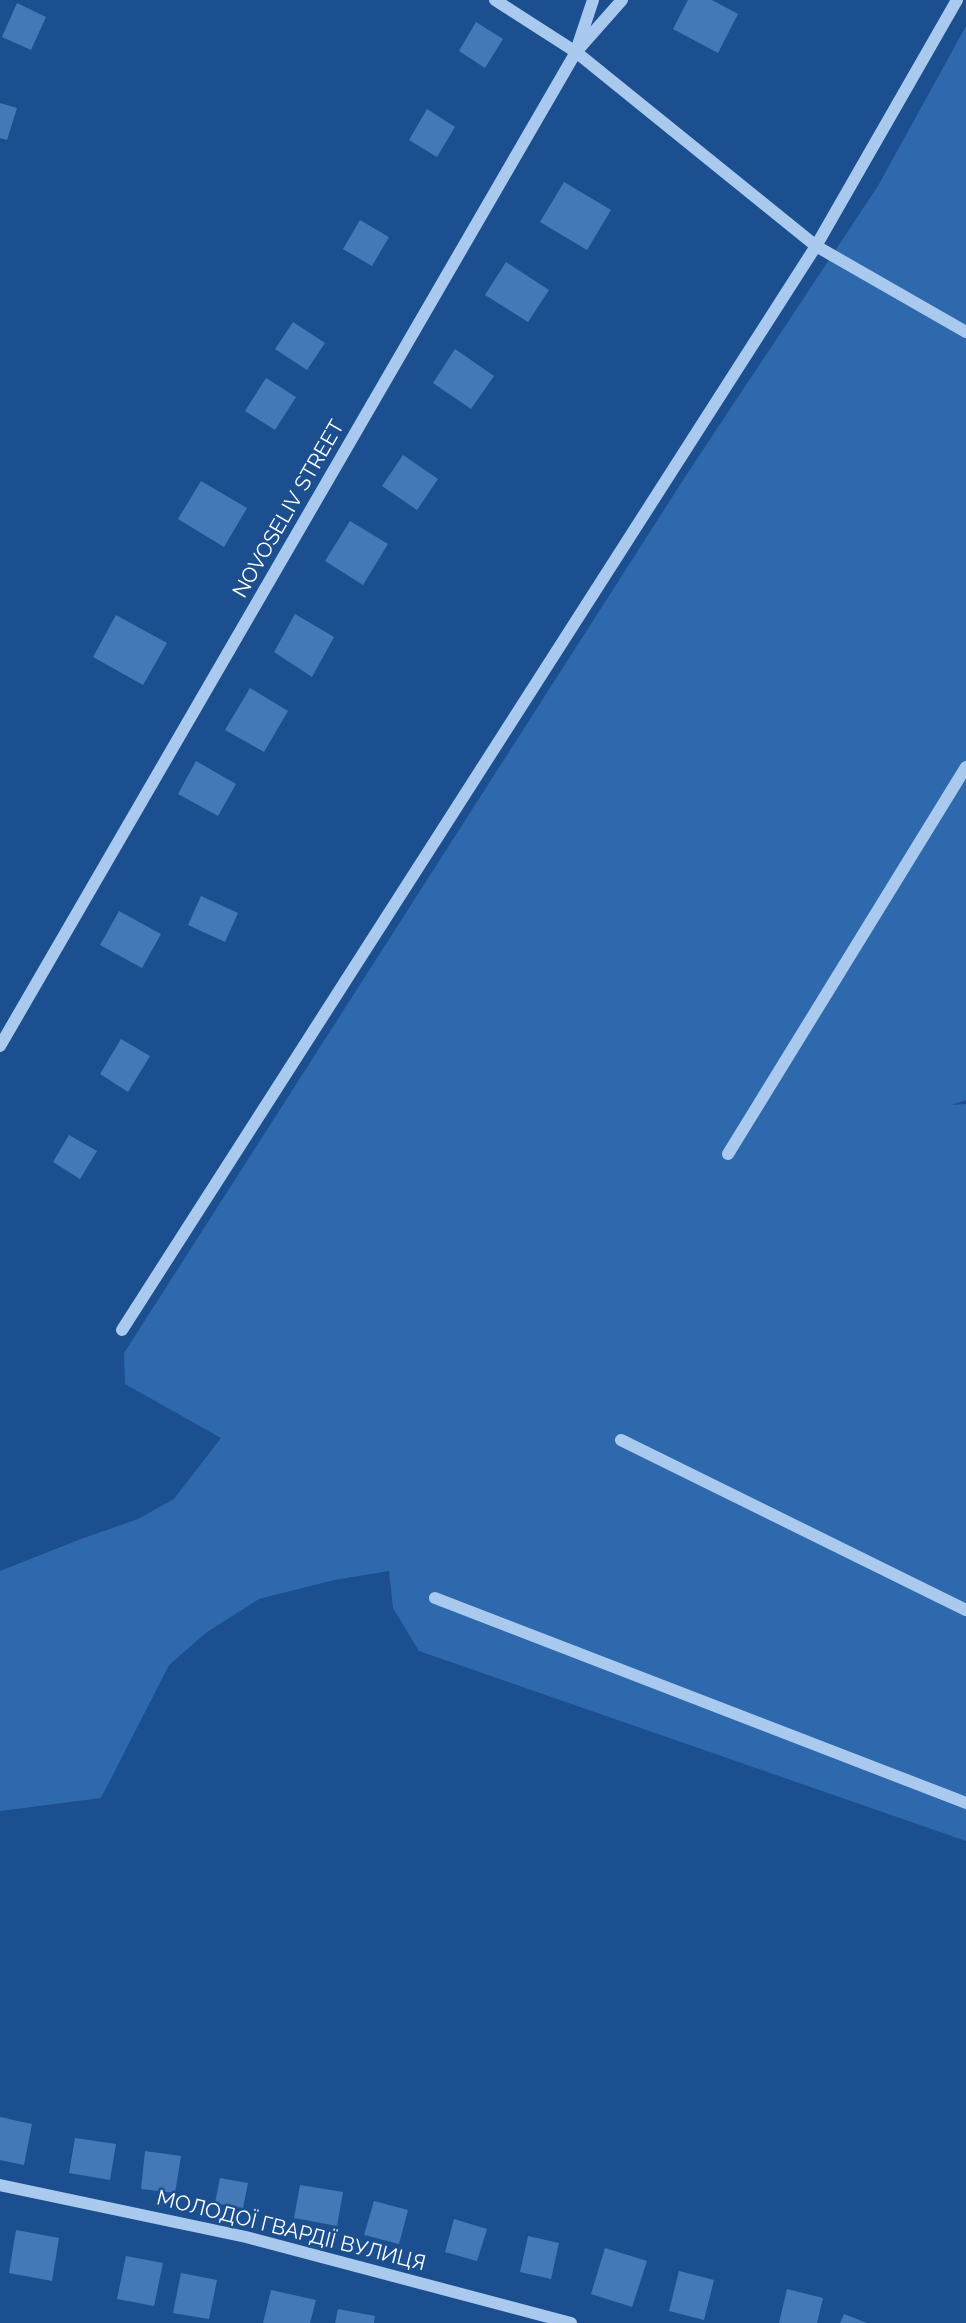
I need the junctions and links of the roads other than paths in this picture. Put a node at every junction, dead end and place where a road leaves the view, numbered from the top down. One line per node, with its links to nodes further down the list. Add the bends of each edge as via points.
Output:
1 (495, 0): 5 (street)
2 (593, 0): 5 (street)
3 (622, 0): 5 (street, NOVOSELIV STREET)
4 (957, 0): 6 (street)
5 (576, 52): 6 (street); 9 (street, NOVOSELIV STREET)
6 (816, 246): 7 (street); 11 (street)
7 (966, 332)
8 (966, 767): 10 (street)
9 (0, 1046)
10 (728, 1154)
11 (122, 1330)
12 (621, 1440): 14 (street)
13 (435, 1598): 15 (street)
14 (966, 1610)
15 (966, 1803)
16 (0, 2185): 17 (street, МОЛОДОЇ ГВАРДІЇ ВУЛИЦЯ, via 246,2237)
17 (571, 2323)

